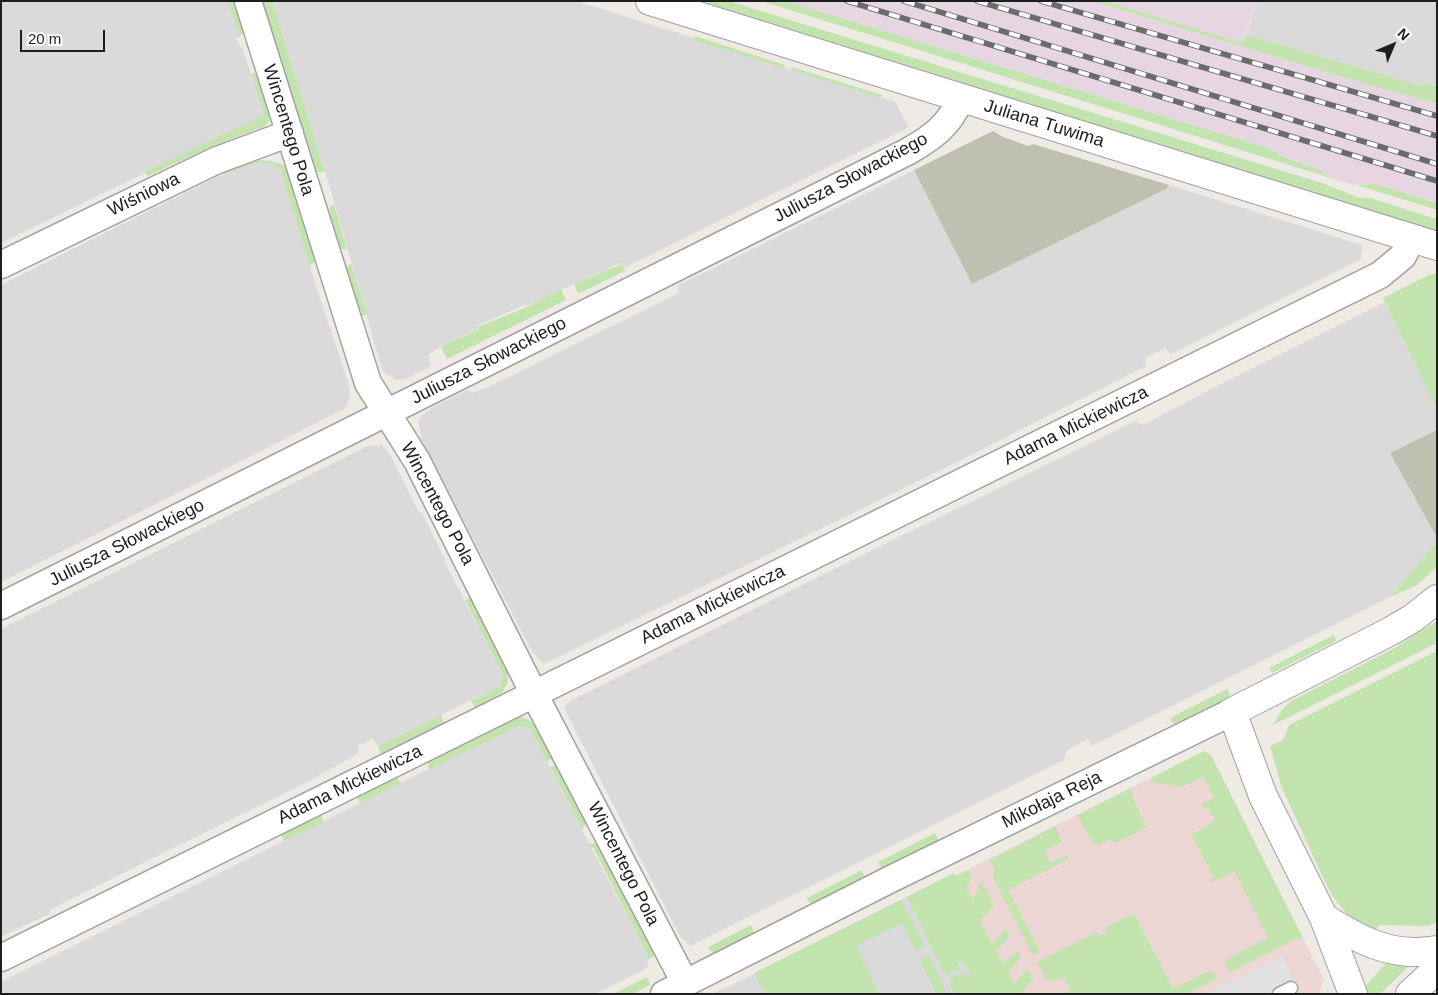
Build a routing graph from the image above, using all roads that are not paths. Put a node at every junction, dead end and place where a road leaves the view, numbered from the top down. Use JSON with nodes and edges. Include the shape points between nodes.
{"nodes":[{"id":1,"x":248,"y":1,"type":"edge"},
{"id":2,"x":650,"y":1,"type":"edge"},
{"id":3,"x":961,"y":98,"type":"junction"},
{"id":4,"x":290,"y":134,"type":"junction"},
{"id":5,"x":1412,"y":238,"type":"junction"},
{"id":6,"x":1437,"y":246,"type":"edge"},
{"id":7,"x":1,"y":265,"type":"edge"},
{"id":8,"x":386,"y":413,"type":"junction"},
{"id":9,"x":1437,"y":599,"type":"edge"},
{"id":10,"x":1,"y":606,"type":"edge"},
{"id":11,"x":534,"y":694,"type":"junction"},
{"id":12,"x":1232,"y":712,"type":"junction"},
{"id":13,"x":1324,"y":918,"type":"junction"},
{"id":14,"x":1437,"y":950,"type":"edge"},
{"id":15,"x":1,"y":958,"type":"edge"},
{"id":16,"x":1437,"y":969,"type":"edge"},
{"id":17,"x":674,"y":988,"type":"edge"},
{"id":18,"x":1353,"y":994,"type":"edge"},
{"id":19,"x":1410,"y":994,"type":"edge"}],
"edges":[{"from":1,"to":4,"type":"street","name":"Wincentego Pola"},
{"from":2,"to":3,"type":"street","name":"Juliana Tuwima"},
{"from":3,"to":5,"type":"street","name":"Juliana Tuwima"},
{"from":3,"to":8,"type":"street","name":"Juliusza Słowackiego","via":[[948,122],[907,152]]},
{"from":4,"to":7,"type":"street","name":"Wiśniowa","via":[[215,161]]},
{"from":4,"to":8,"type":"street","name":"Wincentego Pola","via":[[362,367]]},
{"from":5,"to":6,"type":"street","name":"Juliana Tuwima"},
{"from":5,"to":11,"type":"street","name":"Adama Mickiewicza","via":[[1403,256],[1380,275]]},
{"from":8,"to":10,"type":"street","name":"Juliusza Słowackiego"},
{"from":8,"to":11,"type":"street","name":"Wincentego Pola","via":[[417,461]]},
{"from":9,"to":12,"type":"street","name":"Mikołaja Reja","via":[[1391,631]]},
{"from":11,"to":15,"type":"street","name":"Adama Mickiewicza"},
{"from":11,"to":17,"type":"street","name":"Wincentego Pola"},
{"from":12,"to":13,"type":"street","via":[[1263,796]]},
{"from":12,"to":17,"type":"street","name":"Mikołaja Reja"},
{"from":13,"to":14,"type":"street","via":[[1362,940],[1386,949],[1404,952]]},
{"from":13,"to":18,"type":"street"},
{"from":16,"to":19,"type":"street"}]}
